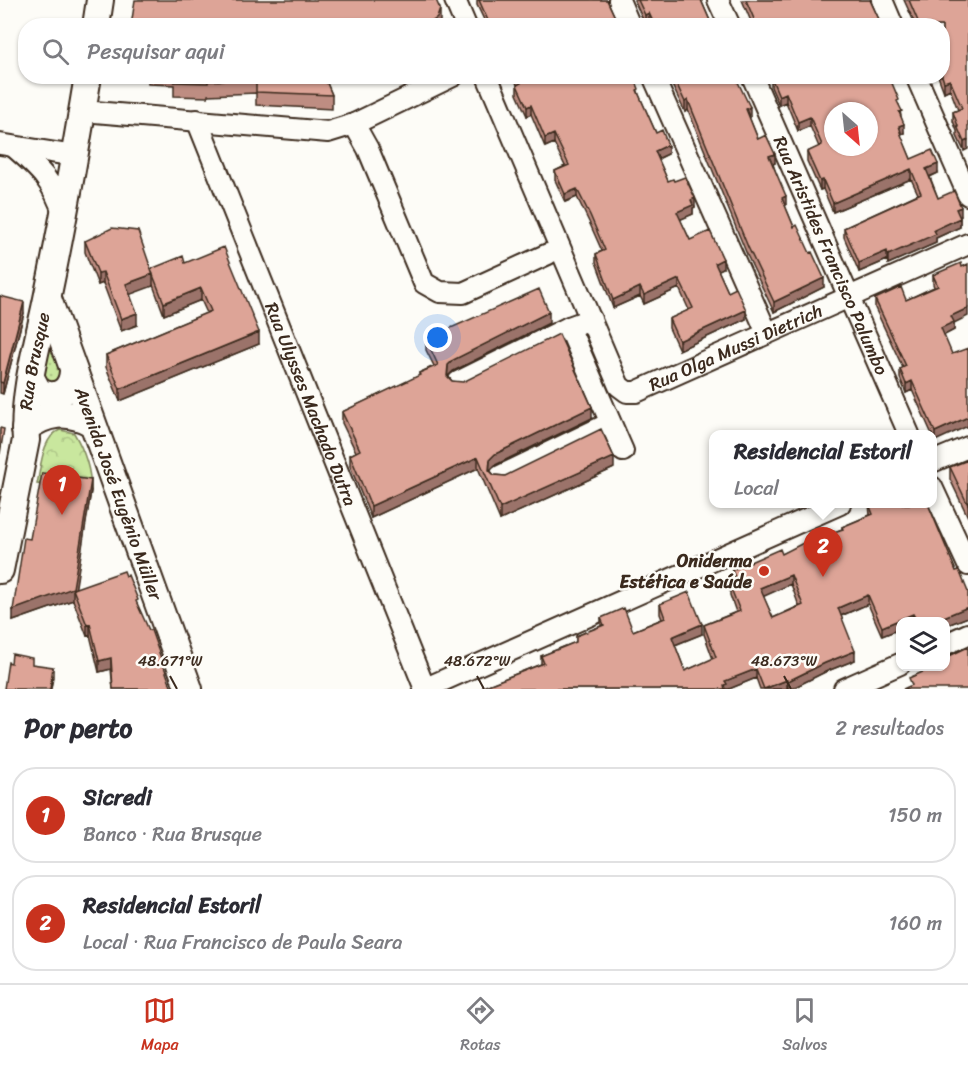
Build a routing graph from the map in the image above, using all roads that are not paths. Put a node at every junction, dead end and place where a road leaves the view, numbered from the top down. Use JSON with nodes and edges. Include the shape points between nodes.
{"nodes":[{"id":1,"x":100,"y":0,"type":"edge"},
{"id":2,"x":455,"y":0,"type":"edge"},
{"id":3,"x":619,"y":0,"type":"edge"},
{"id":4,"x":718,"y":0,"type":"edge"},
{"id":5,"x":882,"y":0,"type":"edge"},
{"id":6,"x":97,"y":18,"type":"edge"},
{"id":7,"x":463,"y":18,"type":"edge"},
{"id":8,"x":627,"y":18,"type":"edge"},
{"id":9,"x":726,"y":18,"type":"edge"},
{"id":10,"x":890,"y":18,"type":"edge"},
{"id":11,"x":87,"y":84,"type":"edge"},
{"id":12,"x":436,"y":84,"type":"edge"},
{"id":13,"x":490,"y":84,"type":"edge"},
{"id":14,"x":657,"y":84,"type":"edge"},
{"id":15,"x":756,"y":84,"type":"edge"},
{"id":16,"x":919,"y":84,"type":"edge"},
{"id":17,"x":82,"y":111,"type":"junction"},
{"id":18,"x":197,"y":120,"type":"junction"},
{"id":19,"x":354,"y":124,"type":"junction"},
{"id":20,"x":7,"y":146,"type":"edge"},
{"id":21,"x":75,"y":156,"type":"junction"},
{"id":22,"x":968,"y":195,"type":"edge"},
{"id":23,"x":64,"y":215,"type":"junction"},
{"id":24,"x":968,"y":244,"type":"edge"},
{"id":25,"x":548,"y":254,"type":"dead end"},
{"id":26,"x":850,"y":297,"type":"junction"},
{"id":27,"x":48,"y":298,"type":"junction"},
{"id":28,"x":591,"y":319,"type":"junction"},
{"id":29,"x":569,"y":327,"type":"junction"},
{"id":30,"x":767,"y":333,"type":"junction"},
{"id":31,"x":73,"y":371,"type":"junction"},
{"id":32,"x":31,"y":378,"type":"junction"},
{"id":33,"x":458,"y":382,"type":"edge"},
{"id":34,"x":92,"y":423,"type":"junction"},
{"id":35,"x":610,"y":423,"type":"junction"},
{"id":36,"x":25,"y":429,"type":"junction"},
{"id":37,"x":907,"y":430,"type":"edge"},
{"id":38,"x":968,"y":447,"type":"edge"},
{"id":39,"x":623,"y":451,"type":"dead end"},
{"id":40,"x":937,"y":460,"type":"edge"},
{"id":41,"x":500,"y":476,"type":"edge"},
{"id":42,"x":937,"y":496,"type":"edge"},
{"id":43,"x":831,"y":508,"type":"edge"},
{"id":44,"x":968,"y":565,"type":"edge"},
{"id":45,"x":0,"y":570,"type":"edge"},
{"id":46,"x":968,"y":634,"type":"edge"},
{"id":47,"x":950,"y":642,"type":"edge"},
{"id":48,"x":896,"y":666,"type":"edge"},
{"id":49,"x":189,"y":689,"type":"edge"},
{"id":50,"x":424,"y":689,"type":"edge"},
{"id":51,"x":844,"y":689,"type":"edge"}],
"edges":[{"from":1,"to":6,"type":"main road"},
{"from":2,"to":7,"type":"street"},
{"from":3,"to":8,"type":"street"},
{"from":4,"to":9,"type":"street"},
{"from":5,"to":10,"type":"street"},
{"from":11,"to":17,"type":"main road","name":"Rua Brusque"},
{"from":12,"to":19,"type":"street"},
{"from":13,"to":28,"type":"street"},
{"from":14,"to":30,"type":"street"},
{"from":15,"to":26,"type":"street","name":"Rua Aristides Francisco Palumbo"},
{"from":16,"to":22,"type":"street"},
{"from":17,"to":18,"type":"street"},
{"from":17,"to":21,"type":"main road","name":"Rua Brusque"},
{"from":18,"to":19,"type":"street","via":[[328,132]]},
{"from":18,"to":50,"type":"street","name":"Rua Ulysses Machado Dutra"},
{"from":19,"to":25,"type":"street","via":[[424,282],[440,292],[463,293]]},
{"from":20,"to":21,"type":"street"},
{"from":20,"to":23,"type":"street","via":[[52,184]]},
{"from":21,"to":23,"type":"main road","name":"Rua Brusque"},
{"from":23,"to":27,"type":"main road","name":"Rua Brusque"},
{"from":24,"to":26,"type":"street","name":"Rua Olga Mussi Dietrich"},
{"from":26,"to":30,"type":"street","name":"Rua Olga Mussi Dietrich"},
{"from":26,"to":37,"type":"street","name":"Rua Aristides Francisco Palumbo"},
{"from":27,"to":31,"type":"main road","name":"Avenida José Eugênio Müller"},
{"from":27,"to":32,"type":"main road","name":"Rua Brusque"},
{"from":28,"to":29,"type":"street"},
{"from":28,"to":30,"type":"street","name":"Rua Olga Mussi Dietrich","via":[[619,386],[627,392],[636,392]]},
{"from":29,"to":33,"type":"street"},
{"from":29,"to":35,"type":"street"},
{"from":31,"to":32,"type":"main road","via":[[70,386],[51,396],[38,391]]},
{"from":31,"to":34,"type":"main road","name":"Avenida José Eugênio Müller"},
{"from":32,"to":36,"type":"main road","name":"Rua Brusque"},
{"from":34,"to":36,"type":"main road","via":[[73,415],[52,415]]},
{"from":34,"to":49,"type":"main road","name":"Avenida José Eugênio Müller"},
{"from":35,"to":39,"type":"street"},
{"from":35,"to":41,"type":"street"},
{"from":36,"to":45,"type":"main road","name":"Rua Brusque"},
{"from":38,"to":40,"type":"street"},
{"from":42,"to":44,"type":"street"},
{"from":43,"to":50,"type":"street"},
{"from":46,"to":47,"type":"street"},
{"from":48,"to":51,"type":"street"}]}
